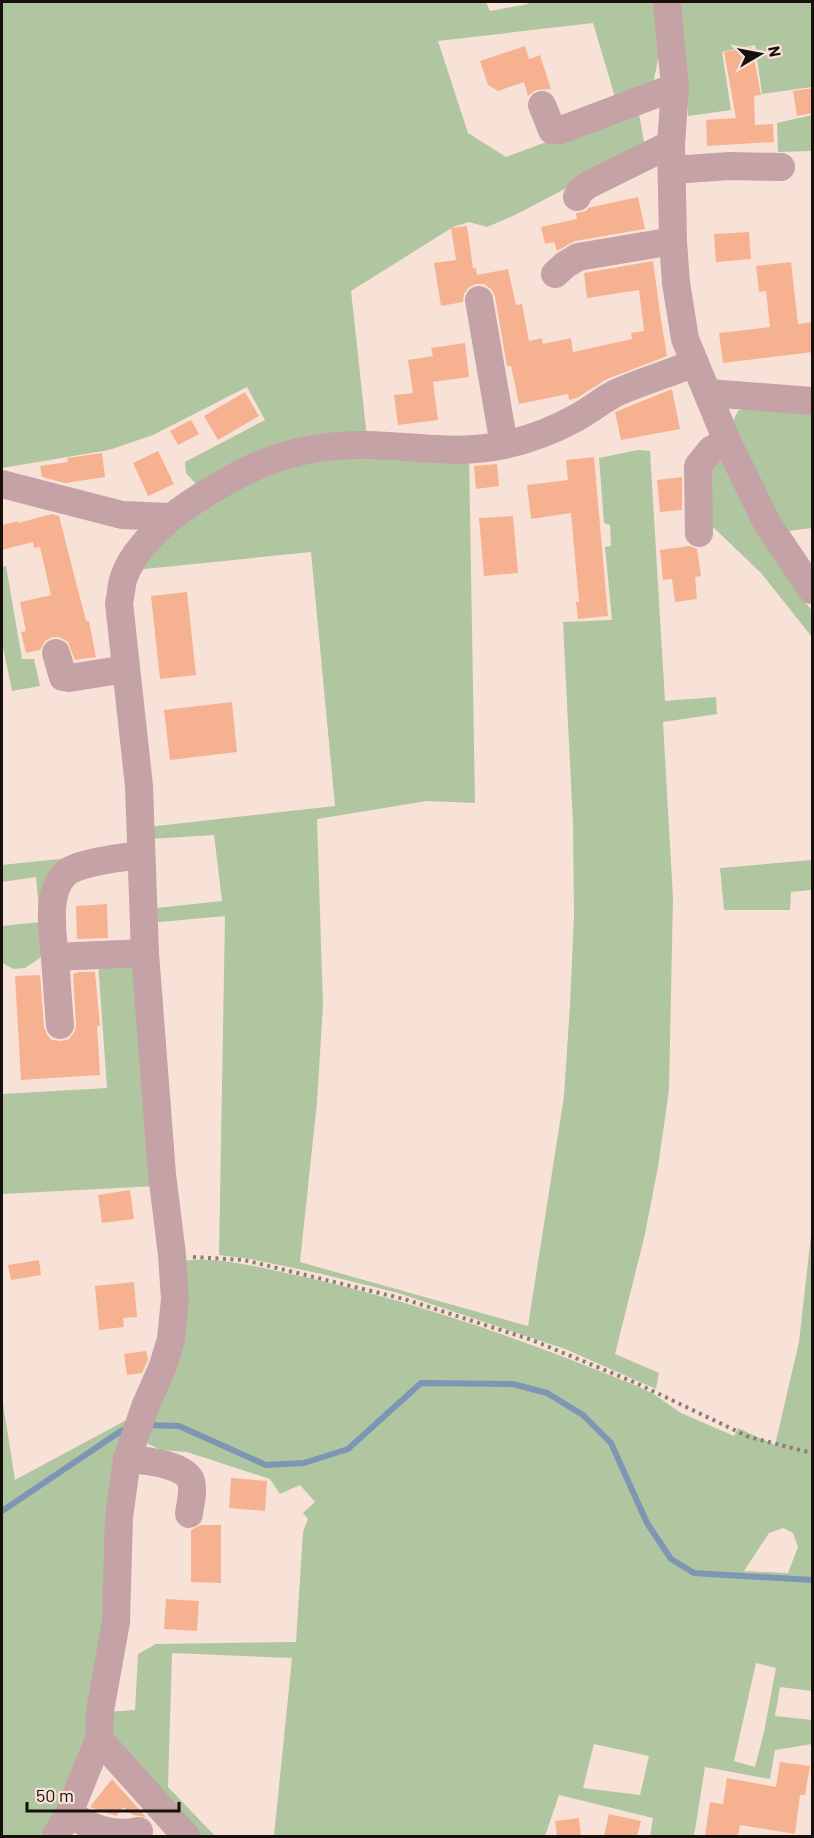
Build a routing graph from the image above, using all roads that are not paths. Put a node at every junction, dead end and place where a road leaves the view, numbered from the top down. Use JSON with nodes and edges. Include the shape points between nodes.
{"nodes":[{"id":1,"x":667,"y":2,"type":"edge"},
{"id":2,"x":675,"y":87,"type":"junction"},
{"id":3,"x":542,"y":105,"type":"dead end"},
{"id":4,"x":672,"y":157,"type":"junction"},
{"id":5,"x":781,"y":167,"type":"dead end"},
{"id":6,"x":576,"y":197,"type":"dead end"},
{"id":7,"x":672,"y":241,"type":"junction"},
{"id":8,"x":555,"y":274,"type":"dead end"},
{"id":9,"x":479,"y":300,"type":"dead end"},
{"id":10,"x":695,"y":363,"type":"junction"},
{"id":11,"x":708,"y":393,"type":"junction"},
{"id":12,"x":813,"y":401,"type":"edge"},
{"id":13,"x":727,"y":441,"type":"junction"},
{"id":14,"x":504,"y":445,"type":"junction"},
{"id":15,"x":2,"y":484,"type":"edge"},
{"id":16,"x":170,"y":517,"type":"junction"},
{"id":17,"x":699,"y":533,"type":"dead end"},
{"id":18,"x":813,"y":590,"type":"edge"},
{"id":19,"x":57,"y":653,"type":"dead end"},
{"id":20,"x":126,"y":669,"type":"junction"},
{"id":21,"x":141,"y":855,"type":"junction"},
{"id":22,"x":145,"y":953,"type":"junction"},
{"id":23,"x":55,"y":957,"type":"junction"},
{"id":24,"x":60,"y":1024,"type":"dead end"},
{"id":25,"x":134,"y":1436,"type":"junction"},
{"id":26,"x":189,"y":1514,"type":"dead end"},
{"id":27,"x":99,"y":1739,"type":"junction"},
{"id":28,"x":63,"y":1825,"type":"edge"},
{"id":29,"x":139,"y":1832,"type":"dead end"},
{"id":30,"x":186,"y":1836,"type":"edge"}],
"edges":[{"from":1,"to":2,"type":"street"},
{"from":2,"to":3,"type":"street","via":[[561,130],[552,130]]},
{"from":2,"to":4,"type":"street"},
{"from":4,"to":5,"type":"street","via":[[730,166]]},
{"from":4,"to":6,"type":"street","via":[[588,185]]},
{"from":4,"to":7,"type":"street"},
{"from":7,"to":8,"type":"street","via":[[578,257]]},
{"from":7,"to":10,"type":"street","via":[[685,339]]},
{"from":9,"to":14,"type":"street"},
{"from":10,"to":11,"type":"street"},
{"from":10,"to":14,"type":"street","via":[[613,395],[576,419]]},
{"from":11,"to":12,"type":"street"},
{"from":11,"to":13,"type":"street"},
{"from":13,"to":17,"type":"street","via":[[711,450],[698,466]]},
{"from":13,"to":18,"type":"street","via":[[767,523]]},
{"from":14,"to":16,"type":"street","via":[[471,450],[366,445],[290,453],[245,471]]},
{"from":15,"to":16,"type":"street","via":[[122,515]]},
{"from":16,"to":20,"type":"street","via":[[132,561],[123,579],[119,603]]},
{"from":19,"to":20,"type":"street","via":[[63,677]]},
{"from":20,"to":21,"type":"street","via":[[139,786]]},
{"from":21,"to":22,"type":"street"},
{"from":21,"to":23,"type":"street","via":[[68,872],[52,902]]},
{"from":22,"to":23,"type":"street"},
{"from":22,"to":25,"type":"street","via":[[175,1299],[164,1366]]},
{"from":23,"to":24,"type":"street"},
{"from":25,"to":26,"type":"street","via":[[145,1460],[185,1473],[191,1481]]},
{"from":25,"to":27,"type":"street","via":[[119,1516],[117,1622],[100,1711]]},
{"from":27,"to":28,"type":"street"},
{"from":27,"to":30,"type":"street"},
{"from":28,"to":29,"type":"street","via":[[86,1825],[124,1834]]}]}
